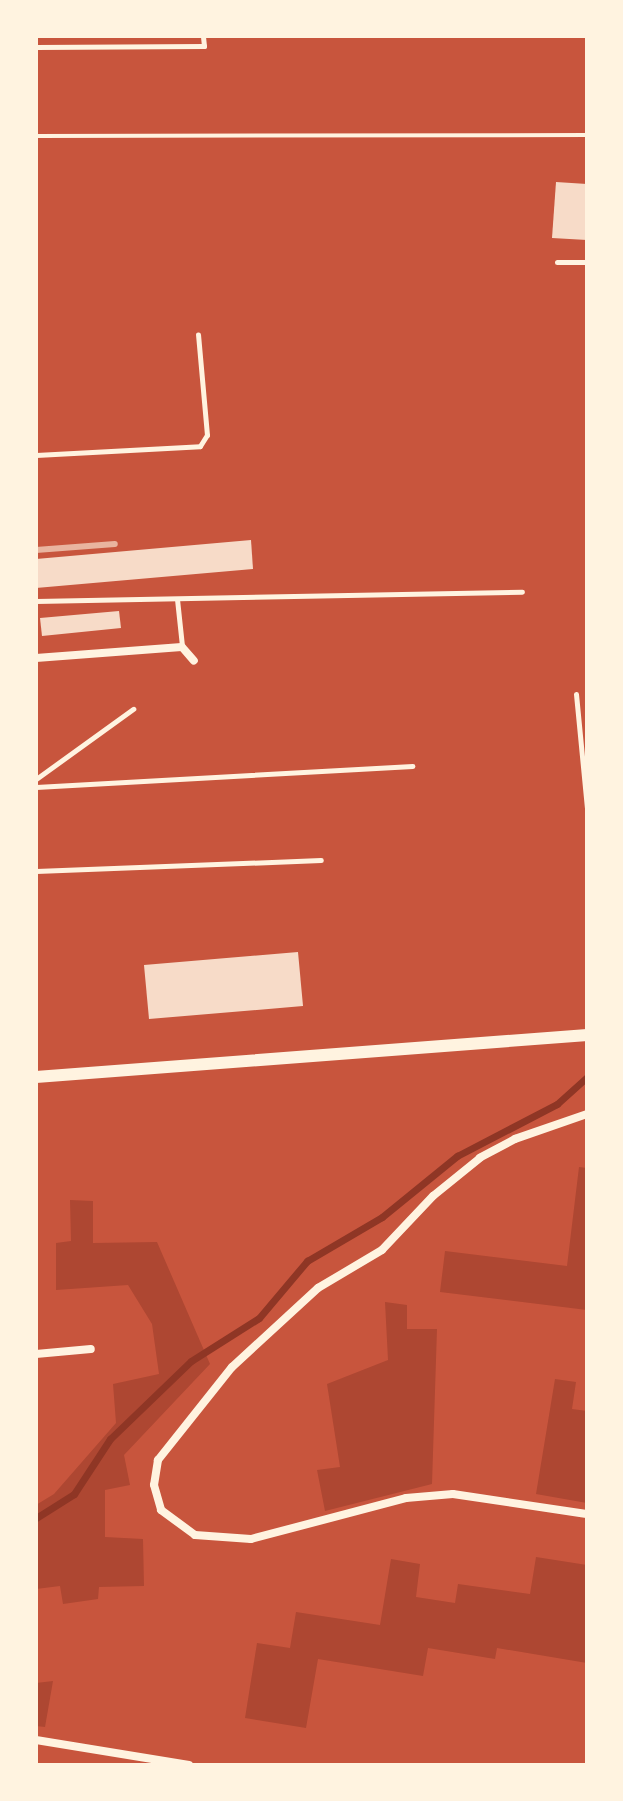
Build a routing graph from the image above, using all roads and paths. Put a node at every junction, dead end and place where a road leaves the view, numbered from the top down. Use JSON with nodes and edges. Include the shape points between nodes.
{"nodes":[{"id":1,"x":203,"y":36,"type":"edge"},
{"id":2,"x":36,"y":47,"type":"edge"},
{"id":3,"x":587,"y":135,"type":"edge"},
{"id":4,"x":36,"y":136,"type":"edge"},
{"id":5,"x":557,"y":262,"type":"dead end"},
{"id":6,"x":587,"y":262,"type":"edge"},
{"id":7,"x":198,"y":334,"type":"dead end"},
{"id":8,"x":36,"y":455,"type":"edge"},
{"id":9,"x":522,"y":592,"type":"dead end"},
{"id":10,"x":177,"y":599,"type":"junction"},
{"id":11,"x":36,"y":601,"type":"edge"},
{"id":12,"x":182,"y":647,"type":"junction"},
{"id":13,"x":36,"y":658,"type":"edge"},
{"id":14,"x":194,"y":661,"type":"dead end"},
{"id":15,"x":576,"y":694,"type":"dead end"},
{"id":16,"x":133,"y":709,"type":"dead end"},
{"id":17,"x":412,"y":766,"type":"dead end"},
{"id":18,"x":36,"y":779,"type":"edge"},
{"id":19,"x":36,"y":787,"type":"edge"},
{"id":20,"x":587,"y":809,"type":"edge"},
{"id":21,"x":321,"y":860,"type":"dead end"},
{"id":22,"x":36,"y":871,"type":"edge"},
{"id":23,"x":587,"y":1035,"type":"edge"},
{"id":24,"x":36,"y":1077,"type":"edge"},
{"id":25,"x":587,"y":1114,"type":"edge"},
{"id":26,"x":91,"y":1349,"type":"dead end"},
{"id":27,"x":36,"y":1354,"type":"edge"},
{"id":28,"x":587,"y":1514,"type":"edge"},
{"id":29,"x":36,"y":1740,"type":"edge"},
{"id":30,"x":189,"y":1765,"type":"edge"}],
"edges":[{"from":1,"to":2,"type":"lane","via":[[204,46]]},
{"from":3,"to":4,"type":"path"},
{"from":5,"to":6,"type":"lane"},
{"from":7,"to":8,"type":"lane","via":[[207,435],[200,446]]},
{"from":9,"to":10,"type":"lane"},
{"from":10,"to":11,"type":"lane"},
{"from":10,"to":12,"type":"lane"},
{"from":12,"to":13,"type":"street"},
{"from":12,"to":14,"type":"street"},
{"from":15,"to":20,"type":"lane"},
{"from":16,"to":18,"type":"lane"},
{"from":17,"to":19,"type":"lane"},
{"from":21,"to":22,"type":"lane"},
{"from":23,"to":24,"type":"street"},
{"from":25,"to":28,"type":"street","via":[[515,1139],[480,1158],[433,1196],[382,1250],[318,1288],[232,1367],[158,1460],[154,1485],[161,1510],[195,1535],[237,1538],[342,1518],[406,1498],[453,1494]]},
{"from":26,"to":27,"type":"street"},
{"from":29,"to":30,"type":"street"}]}
